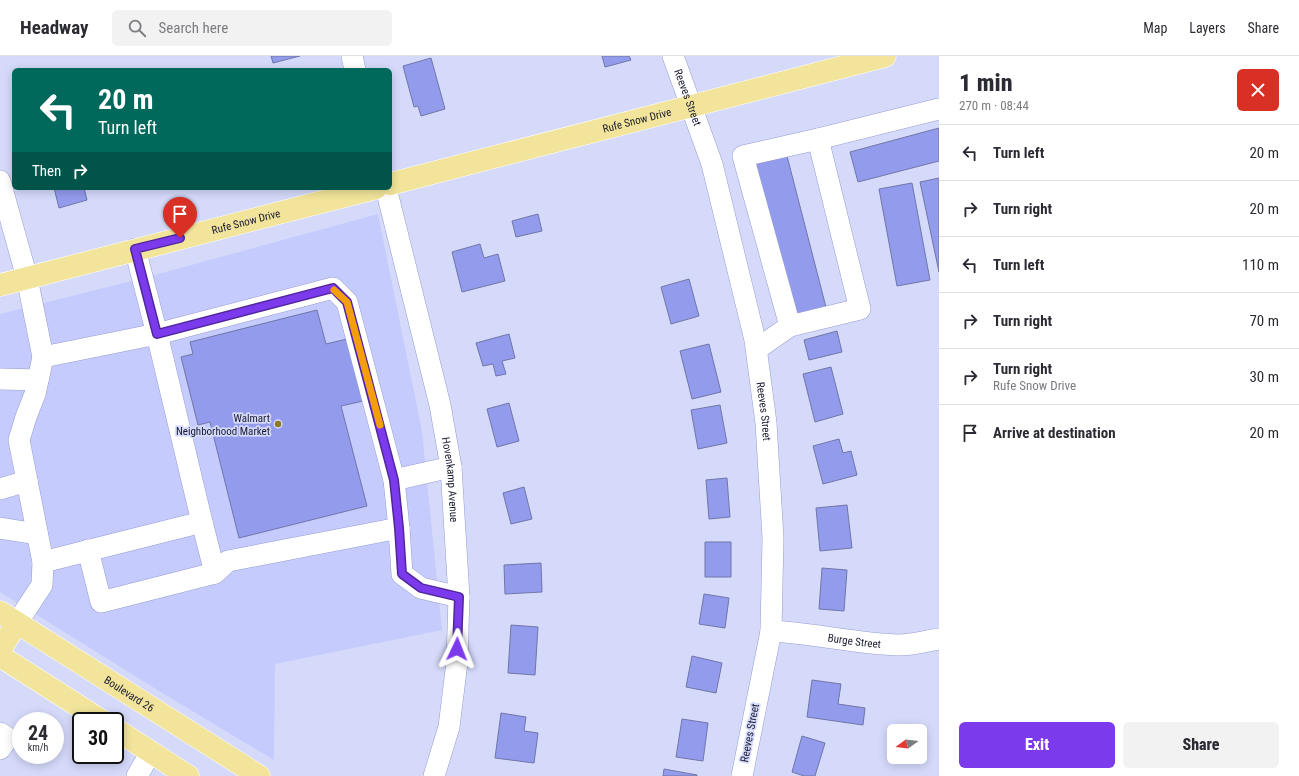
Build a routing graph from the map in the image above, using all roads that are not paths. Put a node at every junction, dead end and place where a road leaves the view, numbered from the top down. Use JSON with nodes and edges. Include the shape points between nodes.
{"nodes":[{"id":1,"x":352,"y":56,"type":"edge"},
{"id":2,"x":673,"y":56,"type":"edge"},
{"id":3,"x":885,"y":56,"type":"edge"},
{"id":4,"x":355,"y":68,"type":"edge"},
{"id":5,"x":692,"y":107,"type":"junction"},
{"id":6,"x":939,"y":109,"type":"edge"},
{"id":7,"x":818,"y":139,"type":"junction"},
{"id":8,"x":743,"y":156,"type":"junction"},
{"id":9,"x":712,"y":164,"type":"junction"},
{"id":10,"x":0,"y":181,"type":"edge"},
{"id":11,"x":392,"y":183,"type":"edge"},
{"id":12,"x":368,"y":190,"type":"edge"},
{"id":13,"x":386,"y":190,"type":"edge"},
{"id":14,"x":135,"y":249,"type":"junction"},
{"id":15,"x":27,"y":278,"type":"junction"},
{"id":16,"x":0,"y":285,"type":"edge"},
{"id":17,"x":790,"y":326,"type":"junction"},
{"id":18,"x":157,"y":334,"type":"junction"},
{"id":19,"x":757,"y":349,"type":"junction"},
{"id":20,"x":43,"y":357,"type":"junction"},
{"id":21,"x":0,"y":379,"type":"edge"},
{"id":22,"x":38,"y":380,"type":"junction"},
{"id":23,"x":451,"y":467,"type":"junction"},
{"id":24,"x":394,"y":480,"type":"junction"},
{"id":25,"x":27,"y":481,"type":"junction"},
{"id":26,"x":0,"y":489,"type":"edge"},
{"id":27,"x":202,"y":522,"type":"junction"},
{"id":28,"x":0,"y":528,"type":"edge"},
{"id":29,"x":399,"y":528,"type":"junction"},
{"id":30,"x":37,"y":534,"type":"junction"},
{"id":31,"x":88,"y":550,"type":"junction"},
{"id":32,"x":43,"y":562,"type":"junction"},
{"id":33,"x":215,"y":573,"type":"junction"},
{"id":34,"x":459,"y":597,"type":"junction"},
{"id":35,"x":9,"y":618,"type":"edge"},
{"id":36,"x":771,"y":631,"type":"junction"},
{"id":37,"x":939,"y":639,"type":"edge"},
{"id":38,"x":0,"y":650,"type":"edge"},
{"id":39,"x":0,"y":656,"type":"edge"},
{"id":40,"x":88,"y":712,"type":"edge"},
{"id":41,"x":0,"y":733,"type":"edge"},
{"id":42,"x":124,"y":735,"type":"edge"},
{"id":43,"x":0,"y":749,"type":"edge"},
{"id":44,"x":151,"y":752,"type":"junction"},
{"id":45,"x":186,"y":775,"type":"edge"},
{"id":46,"x":138,"y":776,"type":"edge"},
{"id":47,"x":259,"y":776,"type":"edge"},
{"id":48,"x":434,"y":776,"type":"edge"},
{"id":49,"x":742,"y":776,"type":"edge"}],
"edges":[{"from":1,"to":4,"type":"street"},
{"from":2,"to":5,"type":"street","name":"Reeves Street"},
{"from":3,"to":5,"type":"main road","name":"Rufe Snow Drive"},
{"from":5,"to":9,"type":"street","name":"Reeves Street"},
{"from":5,"to":11,"type":"main road","name":"Rufe Snow Drive"},
{"from":6,"to":7,"type":"street"},
{"from":7,"to":8,"type":"street"},
{"from":7,"to":17,"type":"street","via":[[860,309]]},
{"from":8,"to":9,"type":"street"},
{"from":8,"to":17,"type":"street"},
{"from":9,"to":19,"type":"street","name":"Reeves Street"},
{"from":10,"to":15,"type":"street"},
{"from":12,"to":14,"type":"main road","name":"Rufe Snow Drive"},
{"from":13,"to":23,"type":"street","name":"Hovenkamp Avenue","via":[[440,406]]},
{"from":14,"to":15,"type":"main road","name":"Rufe Snow Drive"},
{"from":14,"to":18,"type":"street"},
{"from":15,"to":16,"type":"main road","name":"Rufe Snow Drive"},
{"from":15,"to":20,"type":"street"},
{"from":17,"to":19,"type":"street"},
{"from":18,"to":20,"type":"street"},
{"from":18,"to":24,"type":"street","via":[[333,288],[347,302]]},
{"from":18,"to":27,"type":"street"},
{"from":19,"to":36,"type":"street","name":"Reeves Street","via":[[766,423],[773,538]]},
{"from":20,"to":22,"type":"street"},
{"from":21,"to":22,"type":"street"},
{"from":22,"to":25,"type":"street","via":[[20,440]]},
{"from":23,"to":24,"type":"street"},
{"from":23,"to":34,"type":"street","name":"Hovenkamp Avenue"},
{"from":24,"to":29,"type":"street"},
{"from":25,"to":26,"type":"street"},
{"from":25,"to":30,"type":"street"},
{"from":27,"to":31,"type":"street"},
{"from":27,"to":33,"type":"street"},
{"from":28,"to":30,"type":"street"},
{"from":29,"to":33,"type":"street","via":[[228,561]]},
{"from":29,"to":34,"type":"street","via":[[402,574],[421,588]]},
{"from":30,"to":32,"type":"street"},
{"from":31,"to":32,"type":"street"},
{"from":31,"to":33,"type":"street","via":[[101,602]]},
{"from":32,"to":35,"type":"street","via":[[42,585]]},
{"from":34,"to":48,"type":"street","name":"Hovenkamp Avenue","via":[[456,662],[448,727]]},
{"from":35,"to":38,"type":"main road"},
{"from":35,"to":47,"type":"main road","name":"Boulevard 26"},
{"from":36,"to":37,"type":"street","name":"Burge Street","via":[[796,632],[854,642],[901,645]]},
{"from":36,"to":49,"type":"street","name":"Reeves Street"},
{"from":39,"to":40,"type":"main road"},
{"from":41,"to":43,"type":"street","via":[[8,738]]},
{"from":42,"to":44,"type":"main road"},
{"from":44,"to":45,"type":"main road"},
{"from":44,"to":46,"type":"street"}]}
